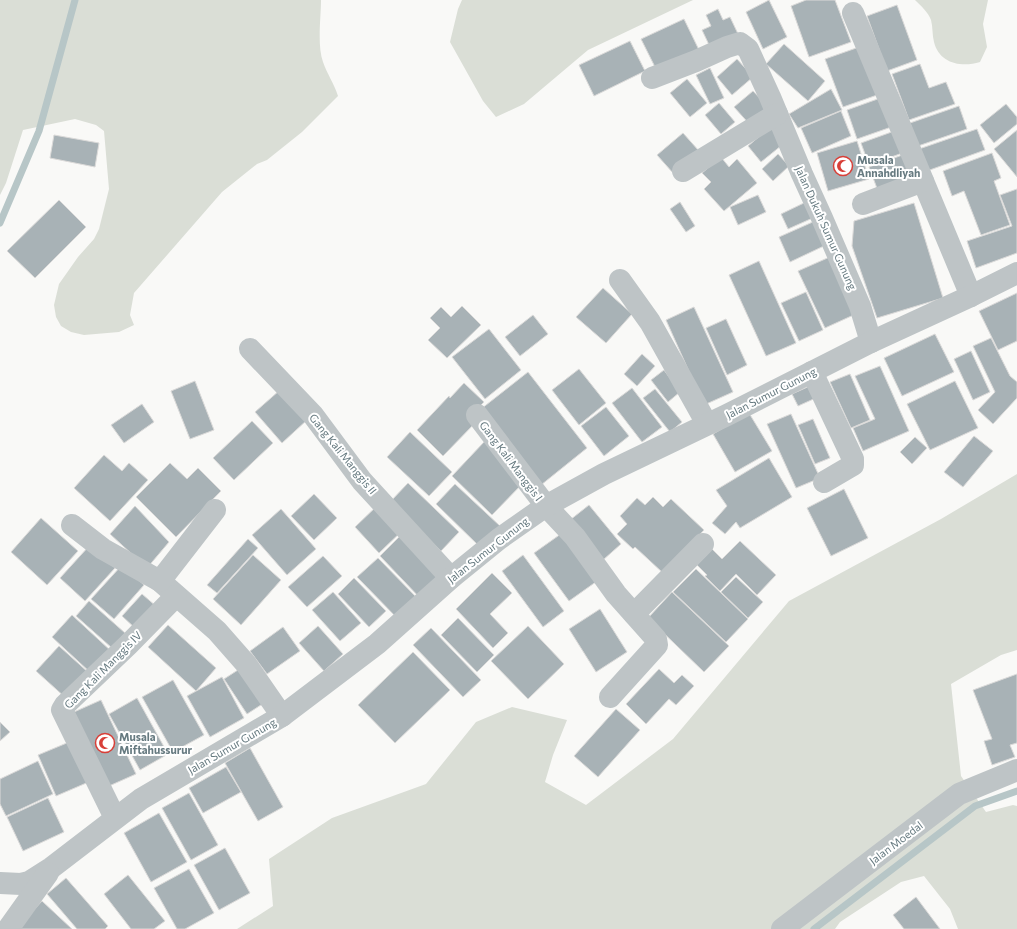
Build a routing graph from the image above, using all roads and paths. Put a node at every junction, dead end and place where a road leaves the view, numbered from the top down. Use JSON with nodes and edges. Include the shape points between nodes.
{"nodes":[{"id":1,"x":853,"y":13,"type":"dead end"},
{"id":2,"x":652,"y":78,"type":"dead end"},
{"id":3,"x":777,"y":114,"type":"junction"},
{"id":4,"x":684,"y":171,"type":"dead end"},
{"id":5,"x":923,"y":181,"type":"junction"},
{"id":6,"x":863,"y":204,"type":"dead end"},
{"id":7,"x":1017,"y":273,"type":"edge"},
{"id":8,"x":620,"y":280,"type":"dead end"},
{"id":9,"x":971,"y":296,"type":"junction"},
{"id":10,"x":871,"y":342,"type":"junction"},
{"id":11,"x":250,"y":349,"type":"dead end"},
{"id":12,"x":812,"y":372,"type":"junction"},
{"id":13,"x":477,"y":415,"type":"dead end"},
{"id":14,"x":707,"y":424,"type":"junction"},
{"id":15,"x":824,"y":482,"type":"dead end"},
{"id":16,"x":546,"y":506,"type":"junction"},
{"id":17,"x":215,"y":510,"type":"dead end"},
{"id":18,"x":72,"y":524,"type":"dead end"},
{"id":19,"x":703,"y":544,"type":"dead end"},
{"id":20,"x":451,"y":578,"type":"junction"},
{"id":21,"x":160,"y":581,"type":"junction"},
{"id":22,"x":176,"y":596,"type":"junction"},
{"id":23,"x":634,"y":614,"type":"junction"},
{"id":24,"x":610,"y":697,"type":"dead end"},
{"id":25,"x":282,"y":716,"type":"junction"},
{"id":26,"x":1017,"y":770,"type":"edge"},
{"id":27,"x":115,"y":818,"type":"junction"},
{"id":28,"x":51,"y":868,"type":"junction"},
{"id":29,"x":0,"y":883,"type":"edge"},
{"id":30,"x":8,"y":929,"type":"edge"},
{"id":31,"x":782,"y":929,"type":"edge"}],
"edges":[{"from":1,"to":5,"type":"street"},
{"from":2,"to":3,"type":"street","name":"Jalan Dukuh Sumur Gunung","via":[[740,43],[748,49]]},
{"from":3,"to":4,"type":"street"},
{"from":3,"to":10,"type":"street","name":"Jalan Dukuh Sumur Gunung","via":[[860,306]]},
{"from":5,"to":6,"type":"street"},
{"from":5,"to":9,"type":"street"},
{"from":7,"to":9,"type":"street","name":"Jalan Sumur Gunung"},
{"from":8,"to":14,"type":"street","via":[[650,322]]},
{"from":9,"to":10,"type":"street","name":"Jalan Sumur Gunung"},
{"from":10,"to":12,"type":"street","name":"Jalan Sumur Gunung"},
{"from":11,"to":20,"type":"street","name":"Gang Kali Manggis II","via":[[313,415],[362,481]]},
{"from":12,"to":14,"type":"street","name":"Jalan Sumur Gunung"},
{"from":12,"to":15,"type":"street","via":[[853,459],[848,469]]},
{"from":13,"to":16,"type":"street","name":"Gang Kali Manggis I"},
{"from":14,"to":16,"type":"street","name":"Jalan Sumur Gunung","via":[[604,474]]},
{"from":16,"to":20,"type":"street","name":"Jalan Sumur Gunung","via":[[499,539]]},
{"from":16,"to":23,"type":"street","name":"Gang Kali Manggis I","via":[[575,537],[616,594]]},
{"from":17,"to":21,"type":"street"},
{"from":18,"to":21,"type":"street","via":[[107,552]]},
{"from":19,"to":23,"type":"street"},
{"from":20,"to":25,"type":"street","name":"Jalan Sumur Gunung","via":[[377,644]]},
{"from":21,"to":22,"type":"street"},
{"from":22,"to":25,"type":"street","via":[[217,631],[246,664]]},
{"from":22,"to":27,"type":"street","name":"Gang Kali Manggis IV","via":[[62,710]]},
{"from":23,"to":24,"type":"street","name":"Gang Kali Manggis I","via":[[656,639],[657,645]]},
{"from":25,"to":27,"type":"street","name":"Jalan Sumur Gunung","via":[[141,799]]},
{"from":26,"to":31,"type":"street","name":"Jalan Moedal","via":[[959,794]]},
{"from":27,"to":28,"type":"street","name":"Jalan Sumur Gunung"},
{"from":28,"to":29,"type":"street","name":"Jalan Sumur Gunung","via":[[25,883]]},
{"from":28,"to":30,"type":"street"}]}
